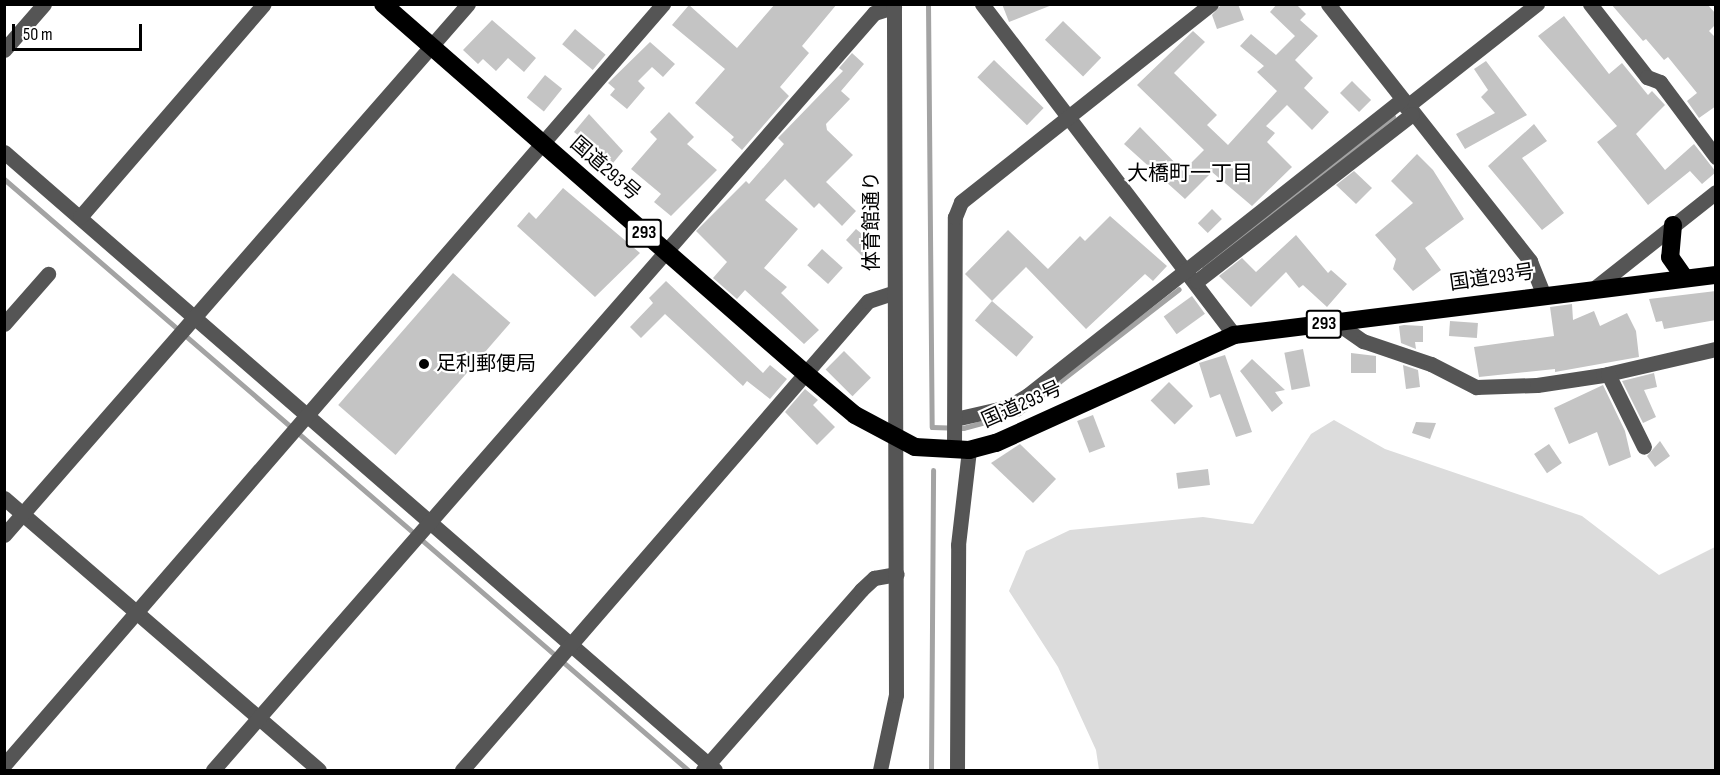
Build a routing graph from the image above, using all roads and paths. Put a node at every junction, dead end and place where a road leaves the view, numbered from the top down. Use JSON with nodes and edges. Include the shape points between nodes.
{"nodes":[{"id":1,"x":44,"y":4,"type":"edge"},
{"id":2,"x":264,"y":4,"type":"edge"},
{"id":3,"x":383,"y":4,"type":"edge"},
{"id":4,"x":468,"y":4,"type":"edge"},
{"id":5,"x":663,"y":4,"type":"edge"},
{"id":6,"x":982,"y":4,"type":"edge"},
{"id":7,"x":1211,"y":4,"type":"edge"},
{"id":8,"x":1328,"y":4,"type":"edge"},
{"id":9,"x":1537,"y":4,"type":"edge"},
{"id":10,"x":1590,"y":4,"type":"edge"},
{"id":11,"x":894,"y":6,"type":"edge"},
{"id":12,"x":432,"y":47,"type":"junction"},
{"id":13,"x":4,"y":50,"type":"edge"},
{"id":14,"x":1406,"y":107,"type":"junction"},
{"id":15,"x":1069,"y":114,"type":"junction"},
{"id":16,"x":542,"y":144,"type":"junction"},
{"id":17,"x":4,"y":152,"type":"edge"},
{"id":18,"x":1716,"y":157,"type":"edge"},
{"id":19,"x":1716,"y":192,"type":"edge"},
{"id":20,"x":80,"y":217,"type":"junction"},
{"id":21,"x":1673,"y":225,"type":"junction"},
{"id":22,"x":665,"y":251,"type":"junction"},
{"id":23,"x":1187,"y":268,"type":"junction"},
{"id":24,"x":48,"y":274,"type":"dead end"},
{"id":25,"x":1716,"y":275,"type":"edge"},
{"id":26,"x":1684,"y":277,"type":"junction"},
{"id":27,"x":1197,"y":281,"type":"junction"},
{"id":28,"x":1596,"y":286,"type":"junction"},
{"id":29,"x":893,"y":293,"type":"junction"},
{"id":30,"x":1543,"y":294,"type":"junction"},
{"id":31,"x":194,"y":316,"type":"junction"},
{"id":32,"x":1337,"y":323,"type":"junction"},
{"id":33,"x":4,"y":324,"type":"edge"},
{"id":34,"x":1234,"y":335,"type":"junction"},
{"id":35,"x":1716,"y":349,"type":"edge"},
{"id":36,"x":805,"y":373,"type":"junction"},
{"id":37,"x":1608,"y":374,"type":"junction"},
{"id":38,"x":306,"y":416,"type":"junction"},
{"id":39,"x":955,"y":419,"type":"junction"},
{"id":40,"x":897,"y":438,"type":"junction"},
{"id":41,"x":1644,"y":447,"type":"dead end"},
{"id":42,"x":962,"y":450,"type":"junction"},
{"id":43,"x":4,"y":498,"type":"edge"},
{"id":44,"x":23,"y":513,"type":"junction"},
{"id":45,"x":430,"y":522,"type":"junction"},
{"id":46,"x":4,"y":534,"type":"edge"},
{"id":47,"x":897,"y":574,"type":"junction"},
{"id":48,"x":137,"y":612,"type":"junction"},
{"id":49,"x":570,"y":645,"type":"junction"},
{"id":50,"x":259,"y":718,"type":"junction"},
{"id":51,"x":4,"y":765,"type":"edge"},
{"id":52,"x":708,"y":769,"type":"edge"},
{"id":53,"x":213,"y":771,"type":"edge"},
{"id":54,"x":319,"y":771,"type":"edge"},
{"id":55,"x":462,"y":771,"type":"edge"},
{"id":56,"x":880,"y":771,"type":"edge"},
{"id":57,"x":957,"y":771,"type":"edge"}],
"edges":[{"from":1,"to":13,"type":"street"},
{"from":2,"to":20,"type":"street"},
{"from":3,"to":12,"type":"highway","name":"国道293号","number":"293"},
{"from":4,"to":12,"type":"street"},
{"from":5,"to":16,"type":"street"},
{"from":6,"to":15,"type":"street"},
{"from":7,"to":15,"type":"street"},
{"from":8,"to":14,"type":"street"},
{"from":9,"to":14,"type":"street"},
{"from":10,"to":18,"type":"street","via":[[1647,77],[1660,82]]},
{"from":11,"to":22,"type":"street","via":[[874,13]]},
{"from":11,"to":29,"type":"street","name":"体育館通り"},
{"from":12,"to":16,"type":"highway","name":"国道293号","number":"293"},
{"from":12,"to":31,"type":"street"},
{"from":14,"to":23,"type":"street"},
{"from":14,"to":27,"type":"street"},
{"from":14,"to":30,"type":"street","via":[[1530,261]]},
{"from":15,"to":23,"type":"street"},
{"from":15,"to":39,"type":"street","via":[[967,196],[955,217]]},
{"from":16,"to":22,"type":"highway","name":"国道293号","number":"293"},
{"from":16,"to":38,"type":"street"},
{"from":17,"to":20,"type":"street"},
{"from":19,"to":21,"type":"street"},
{"from":20,"to":31,"type":"street"},
{"from":21,"to":26,"type":"highway","via":[[1670,257]]},
{"from":21,"to":28,"type":"street"},
{"from":22,"to":36,"type":"highway","name":"国道293号","number":"293"},
{"from":22,"to":45,"type":"street"},
{"from":23,"to":27,"type":"street"},
{"from":23,"to":39,"type":"street","via":[[1028,395],[1008,407]]},
{"from":24,"to":33,"type":"street"},
{"from":25,"to":26,"type":"highway","name":"国道293号","number":"293"},
{"from":26,"to":28,"type":"highway","name":"国道293号","number":"293"},
{"from":27,"to":34,"type":"street"},
{"from":28,"to":30,"type":"highway","name":"国道293号","number":"293"},
{"from":29,"to":36,"type":"street","via":[[868,302]]},
{"from":29,"to":40,"type":"street","name":"体育館通り"},
{"from":30,"to":32,"type":"highway","name":"国道293号","number":"293"},
{"from":31,"to":38,"type":"street"},
{"from":31,"to":44,"type":"street"},
{"from":32,"to":34,"type":"highway","name":"国道293号","number":"293"},
{"from":32,"to":37,"type":"street","via":[[1379,349],[1431,364],[1476,387],[1537,385]]},
{"from":34,"to":42,"type":"highway","name":"国道293号","number":"293","via":[[996,443]]},
{"from":35,"to":37,"type":"street"},
{"from":36,"to":40,"type":"highway","name":"国道293号","number":"293","via":[[855,415]]},
{"from":36,"to":49,"type":"street"},
{"from":37,"to":41,"type":"street"},
{"from":38,"to":45,"type":"street"},
{"from":38,"to":48,"type":"street"},
{"from":39,"to":42,"type":"street"},
{"from":40,"to":42,"type":"highway","name":"国道293号","number":"293","via":[[915,447]]},
{"from":40,"to":47,"type":"street","name":"体育館通り"},
{"from":42,"to":57,"type":"street"},
{"from":43,"to":44,"type":"street"},
{"from":44,"to":46,"type":"street"},
{"from":44,"to":48,"type":"street"},
{"from":45,"to":49,"type":"street"},
{"from":45,"to":50,"type":"street"},
{"from":47,"to":52,"type":"street","via":[[874,578],[861,590]]},
{"from":47,"to":56,"type":"street","name":"体育館通り","via":[[896,695]]},
{"from":48,"to":50,"type":"street"},
{"from":48,"to":51,"type":"street"},
{"from":49,"to":52,"type":"street"},
{"from":49,"to":55,"type":"street"},
{"from":50,"to":53,"type":"street"},
{"from":50,"to":54,"type":"street"}]}
